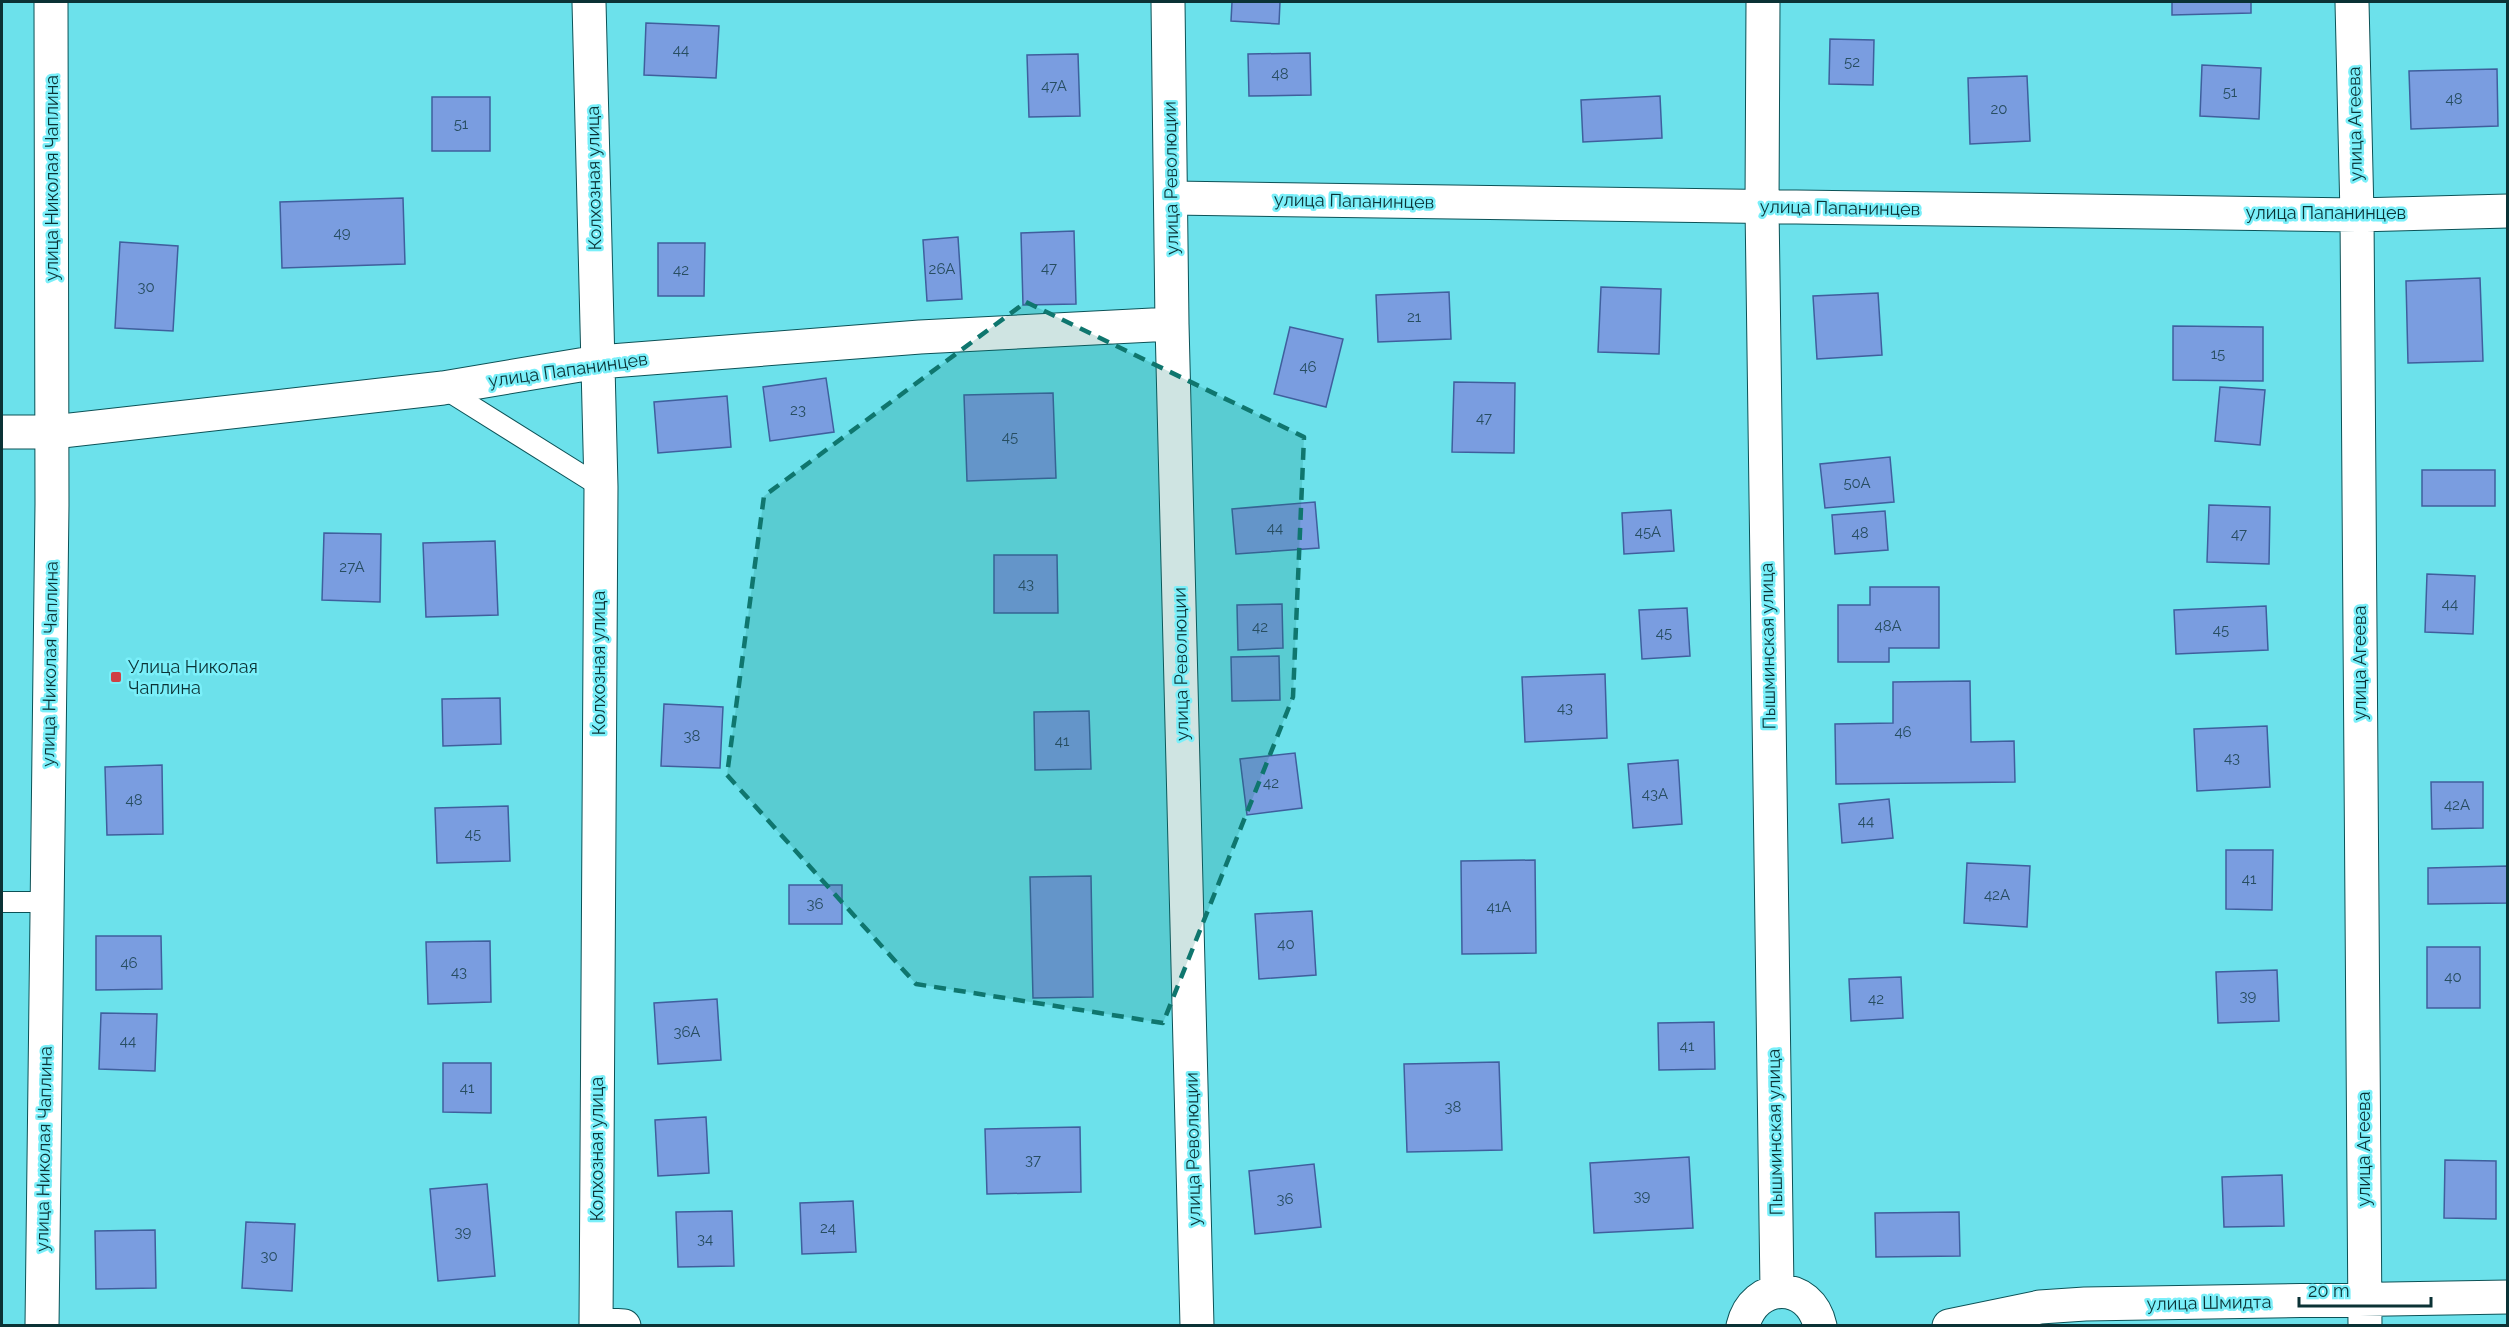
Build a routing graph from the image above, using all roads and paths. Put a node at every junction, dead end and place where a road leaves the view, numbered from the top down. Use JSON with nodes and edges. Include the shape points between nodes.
{"nodes":[{"id":1,"x":51,"y":2,"type":"edge"},
{"id":2,"x":590,"y":2,"type":"edge"},
{"id":3,"x":1168,"y":2,"type":"edge"},
{"id":4,"x":1763,"y":2,"type":"edge"},
{"id":5,"x":2352,"y":2,"type":"edge"},
{"id":6,"x":1172,"y":198,"type":"junction"},
{"id":7,"x":1762,"y":206,"type":"junction"},
{"id":8,"x":2508,"y":212,"type":"edge"},
{"id":9,"x":2357,"y":214,"type":"junction"},
{"id":10,"x":1172,"y":324,"type":"junction"},
{"id":11,"x":598,"y":362,"type":"junction"},
{"id":12,"x":443,"y":388,"type":"junction"},
{"id":13,"x":2,"y":432,"type":"edge"},
{"id":14,"x":52,"y":432,"type":"junction"},
{"id":15,"x":600,"y":487,"type":"junction"},
{"id":16,"x":2,"y":902,"type":"edge"},
{"id":17,"x":47,"y":902,"type":"junction"},
{"id":18,"x":1777,"y":1291,"type":"junction"},
{"id":19,"x":2508,"y":1297,"type":"edge"},
{"id":20,"x":2365,"y":1313,"type":"edge"},
{"id":21,"x":605,"y":1325,"type":"edge"},
{"id":22,"x":42,"y":1326,"type":"edge"},
{"id":23,"x":1197,"y":1326,"type":"edge"},
{"id":24,"x":1743,"y":1326,"type":"edge"},
{"id":25,"x":1820,"y":1326,"type":"edge"},
{"id":26,"x":1949,"y":1326,"type":"edge"}],
"edges":[{"from":1,"to":14,"type":"street","name":"улица Николая Чаплина"},
{"from":2,"to":11,"type":"street","name":"Колхозная улица"},
{"from":3,"to":6,"type":"street","name":"улица Революции"},
{"from":4,"to":7,"type":"street","name":"Пышминская улица"},
{"from":5,"to":9,"type":"street","name":"улица Агеева"},
{"from":6,"to":7,"type":"street","name":"улица Папанинцев"},
{"from":6,"to":10,"type":"street","name":"улица Революции"},
{"from":7,"to":9,"type":"street","name":"улица Папанинцев"},
{"from":7,"to":18,"type":"street","name":"Пышминская улица"},
{"from":8,"to":9,"type":"street","name":"улица Папанинцев"},
{"from":9,"to":20,"type":"street","name":"улица Агеева"},
{"from":10,"to":11,"type":"street","name":"улица Папанинцев","via":[[920,337]]},
{"from":10,"to":23,"type":"street","name":"улица Революции"},
{"from":11,"to":12,"type":"street","name":"улица Папанинцев"},
{"from":11,"to":15,"type":"street","name":"Колхозная улица"},
{"from":12,"to":14,"type":"street","name":"улица Папанинцев"},
{"from":12,"to":15,"type":"lane"},
{"from":13,"to":14,"type":"street","name":"улица Папанинцев"},
{"from":14,"to":17,"type":"street","name":"улица Николая Чаплина"},
{"from":15,"to":21,"type":"street","name":"Колхозная улица"},
{"from":16,"to":17,"type":"lane"},
{"from":17,"to":22,"type":"street","name":"улица Николая Чаплина"},
{"from":18,"to":24,"type":"street","via":[[1754,1303]]},
{"from":18,"to":25,"type":"street","via":[[1793,1293],[1808,1301]]},
{"from":19,"to":20,"type":"street","name":"улица Шмидта"},
{"from":20,"to":26,"type":"street","name":"улица Шмидта","via":[[2085,1304],[2040,1307]]}]}
